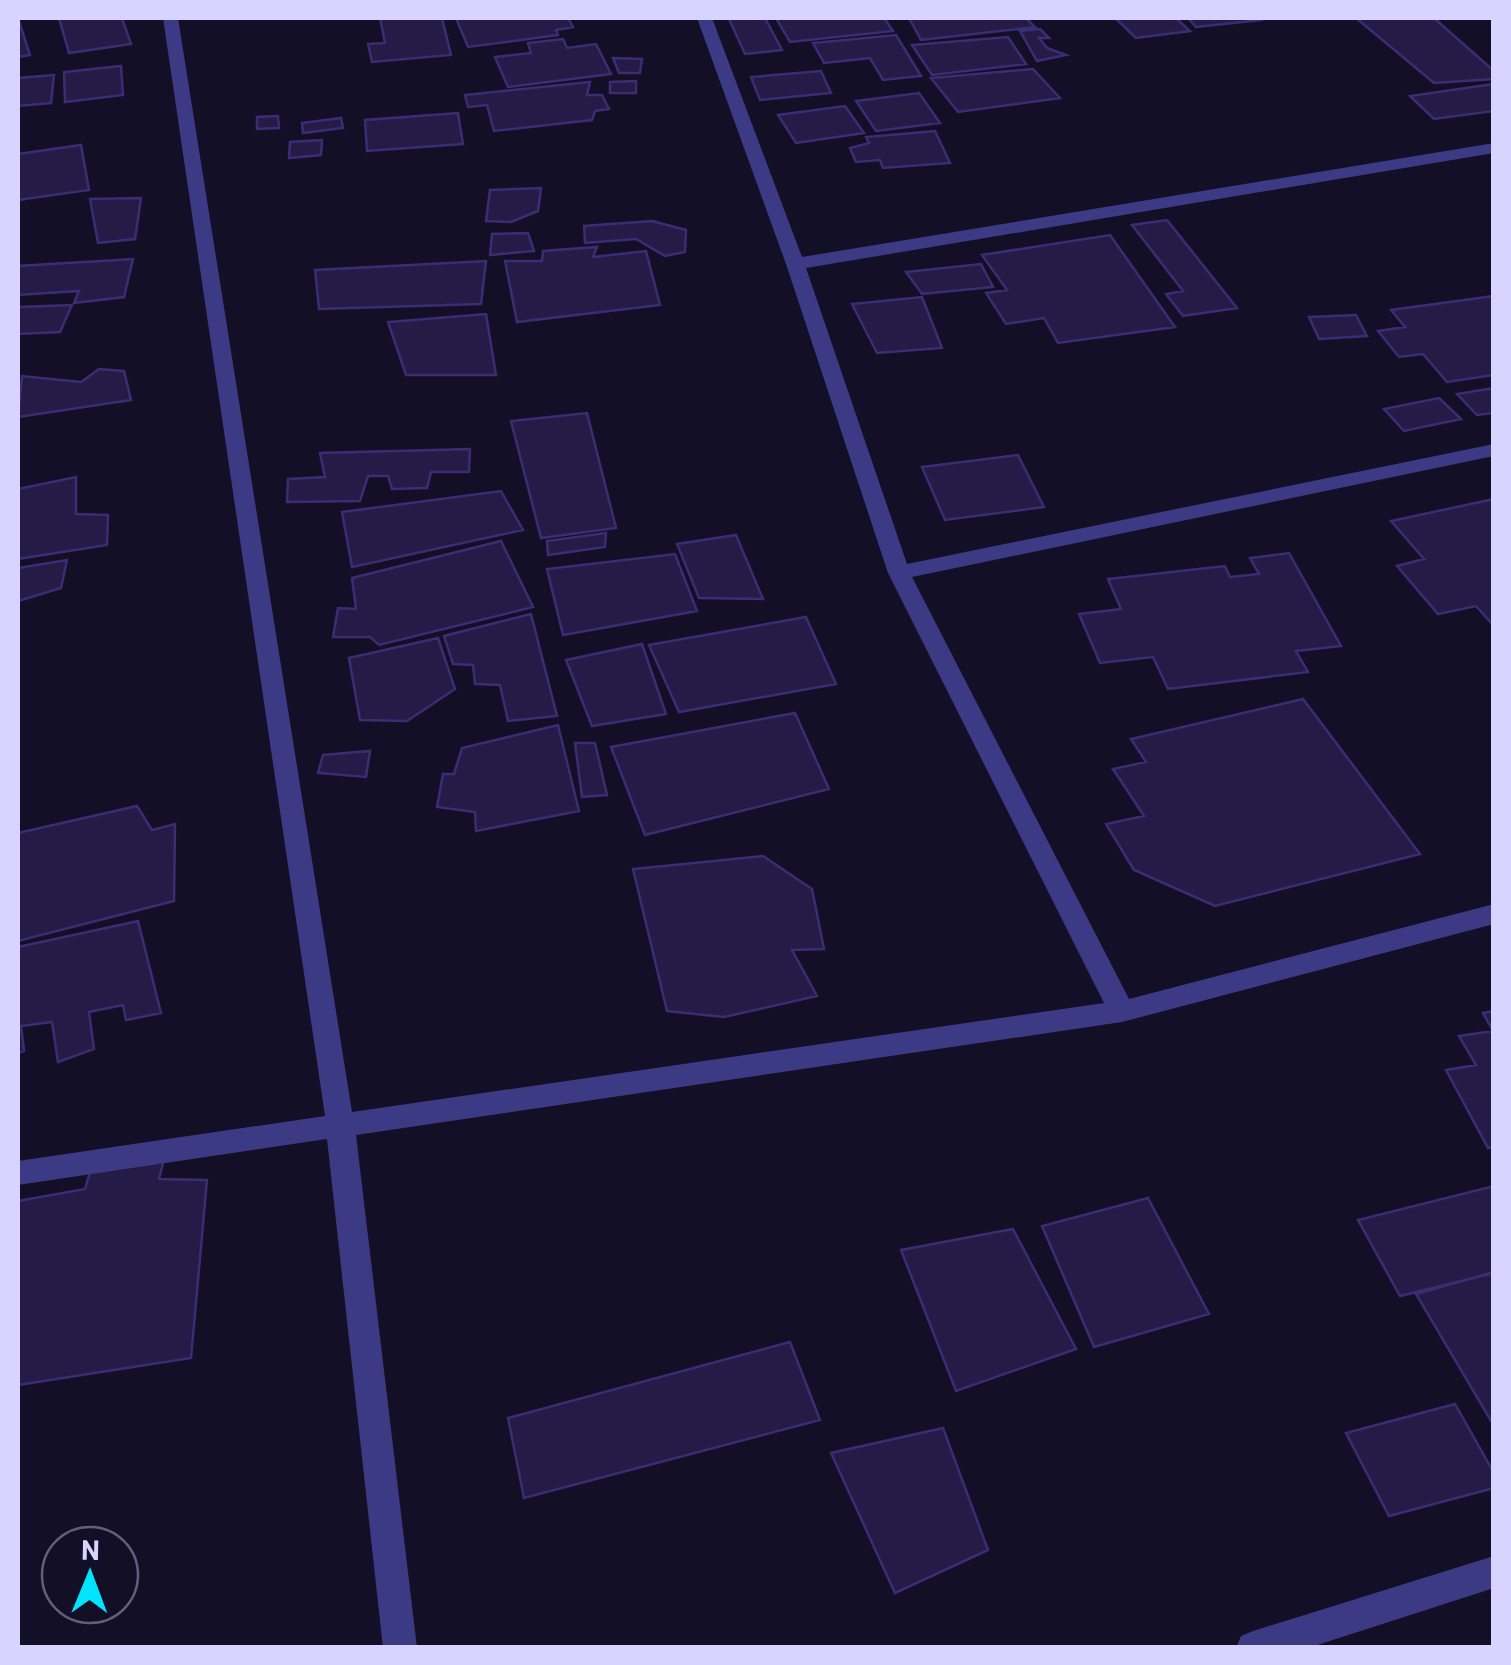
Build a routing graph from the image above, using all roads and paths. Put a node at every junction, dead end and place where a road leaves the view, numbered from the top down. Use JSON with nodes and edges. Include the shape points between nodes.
{"nodes":[{"id":1,"x":170,"y":18,"type":"edge"},
{"id":2,"x":704,"y":18,"type":"edge"},
{"id":3,"x":1494,"y":148,"type":"edge"},
{"id":4,"x":795,"y":264,"type":"junction"},
{"id":5,"x":1494,"y":450,"type":"edge"},
{"id":6,"x":899,"y":573,"type":"junction"},
{"id":7,"x":1494,"y":914,"type":"edge"},
{"id":8,"x":1122,"y":1011,"type":"junction"},
{"id":9,"x":340,"y":1124,"type":"junction"},
{"id":10,"x":18,"y":1173,"type":"edge"},
{"id":11,"x":1494,"y":1572,"type":"edge"},
{"id":12,"x":400,"y":1648,"type":"edge"},
{"id":13,"x":1253,"y":1648,"type":"edge"}],
"edges":[{"from":1,"to":9,"type":"street"},
{"from":2,"to":4,"type":"street"},
{"from":3,"to":4,"type":"street"},
{"from":4,"to":6,"type":"street"},
{"from":5,"to":6,"type":"street"},
{"from":6,"to":8,"type":"street"},
{"from":7,"to":8,"type":"street"},
{"from":8,"to":9,"type":"street"},
{"from":9,"to":10,"type":"street"},
{"from":9,"to":12,"type":"street"},
{"from":11,"to":13,"type":"street"}]}
